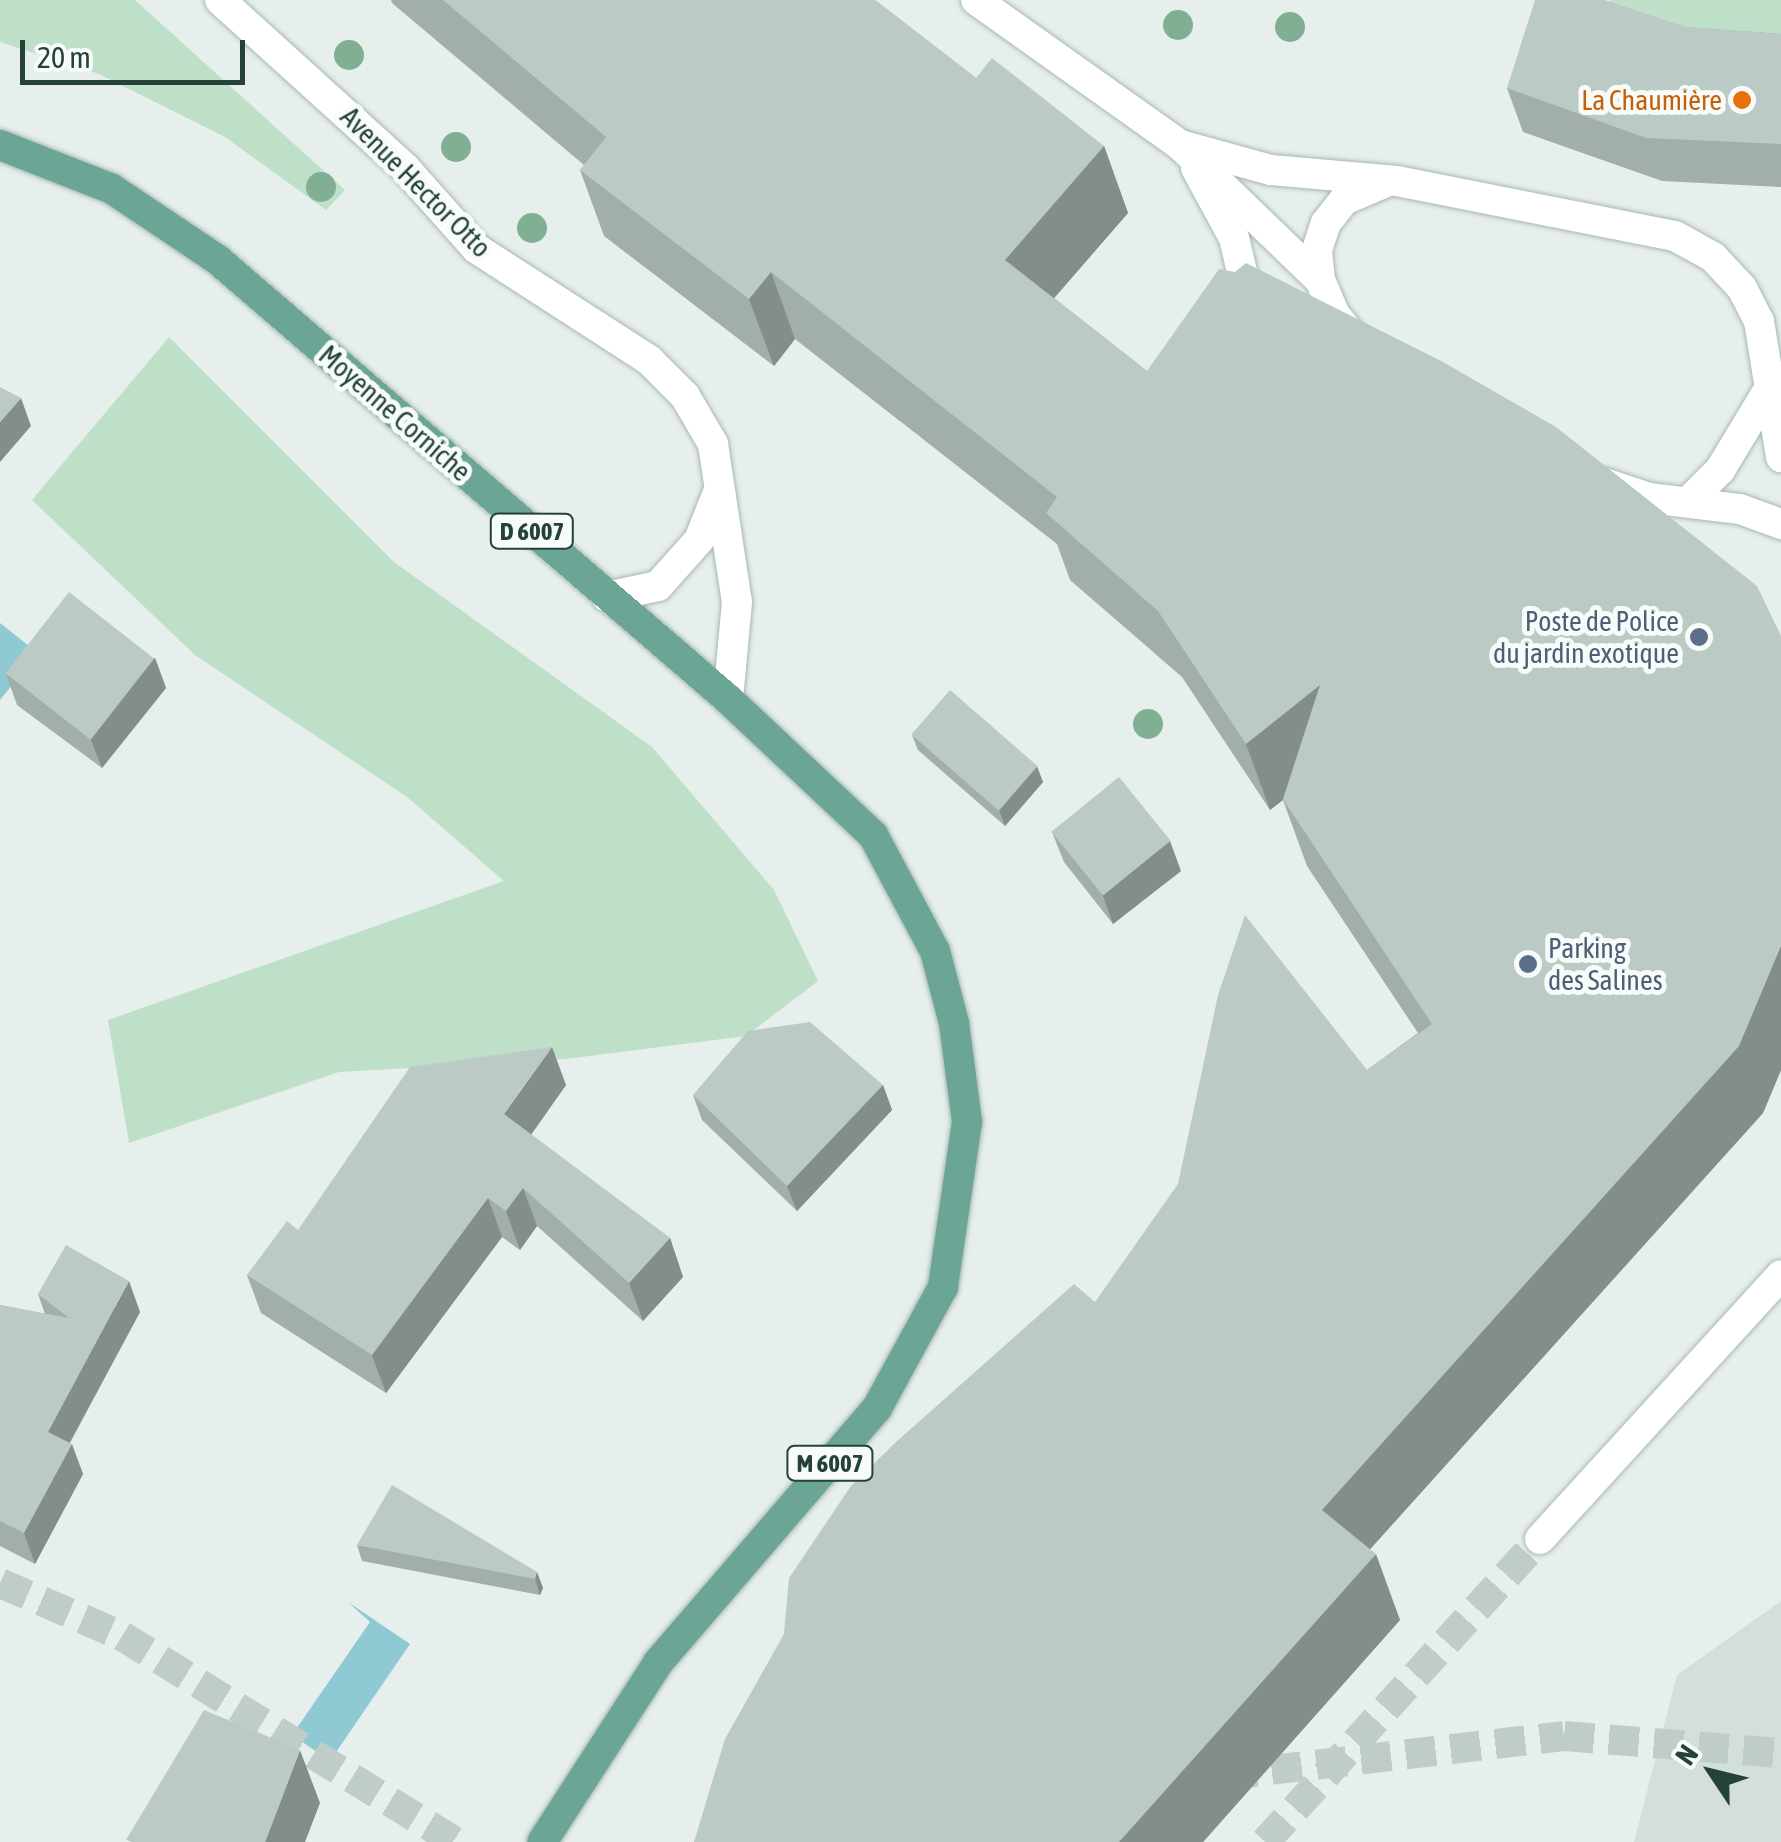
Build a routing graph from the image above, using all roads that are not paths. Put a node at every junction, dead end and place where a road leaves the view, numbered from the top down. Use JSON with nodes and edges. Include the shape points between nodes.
{"nodes":[{"id":1,"x":220,"y":0,"type":"edge"},
{"id":2,"x":976,"y":0,"type":"edge"},
{"id":3,"x":0,"y":145,"type":"edge"},
{"id":4,"x":1180,"y":145,"type":"junction"},
{"id":5,"x":1397,"y":180,"type":"junction"},
{"id":6,"x":1320,"y":280,"type":"junction"},
{"id":7,"x":1254,"y":321,"type":"edge"},
{"id":8,"x":1372,"y":354,"type":"edge"},
{"id":9,"x":1766,"y":394,"type":"junction"},
{"id":10,"x":1781,"y":457,"type":"edge"},
{"id":11,"x":1568,"y":466,"type":"edge"},
{"id":12,"x":719,"y":490,"type":"junction"},
{"id":13,"x":1689,"y":501,"type":"junction"},
{"id":14,"x":1781,"y":524,"type":"edge"},
{"id":15,"x":607,"y":597,"type":"junction"},
{"id":16,"x":728,"y":700,"type":"junction"},
{"id":17,"x":954,"y":1023,"type":"joint"},
{"id":18,"x":1781,"y":1275,"type":"edge"},
{"id":19,"x":1540,"y":1539,"type":"tunnel mouth"},
{"id":20,"x":542,"y":1842,"type":"edge"}],
"edges":[{"from":1,"to":12,"type":"main road","name":"Avenue Hector Otto","via":[[405,168],[476,249],[650,360],[685,396],[713,444]]},
{"from":2,"to":4,"type":"main road"},
{"from":3,"to":15,"type":"main road","name":"Moyenne Corniche","number":"D 6007","via":[[112,188],[218,260]]},
{"from":4,"to":5,"type":"main road","via":[[1271,170]]},
{"from":4,"to":6,"type":"main road"},
{"from":4,"to":7,"type":"main road","via":[[1234,238]]},
{"from":5,"to":6,"type":"main road","via":[[1344,200],[1318,250]]},
{"from":5,"to":9,"type":"main road","via":[[1628,222],[1713,257],[1742,288],[1758,321]]},
{"from":6,"to":8,"type":"main road","via":[[1334,316]]},
{"from":9,"to":10,"type":"main road"},
{"from":9,"to":13,"type":"main road","via":[[1720,470]]},
{"from":11,"to":13,"type":"main road","via":[[1648,498]]},
{"from":12,"to":15,"type":"main road","via":[[699,540],[658,586]]},
{"from":12,"to":16,"type":"main road","name":"Avenue Hector Otto","via":[[737,602]]},
{"from":13,"to":14,"type":"main road"},
{"from":15,"to":16,"type":"main road","name":"Moyenne Corniche","number":"D 6007"},
{"from":16,"to":17,"type":"main road","name":"Moyenne Corniche","number":"D 6007","via":[[873,835],[935,951]]},
{"from":17,"to":20,"type":"main road","number":"M 6007","via":[[967,1122],[943,1287],[877,1408],[658,1663]]},
{"from":18,"to":19,"type":"main road"}]}
